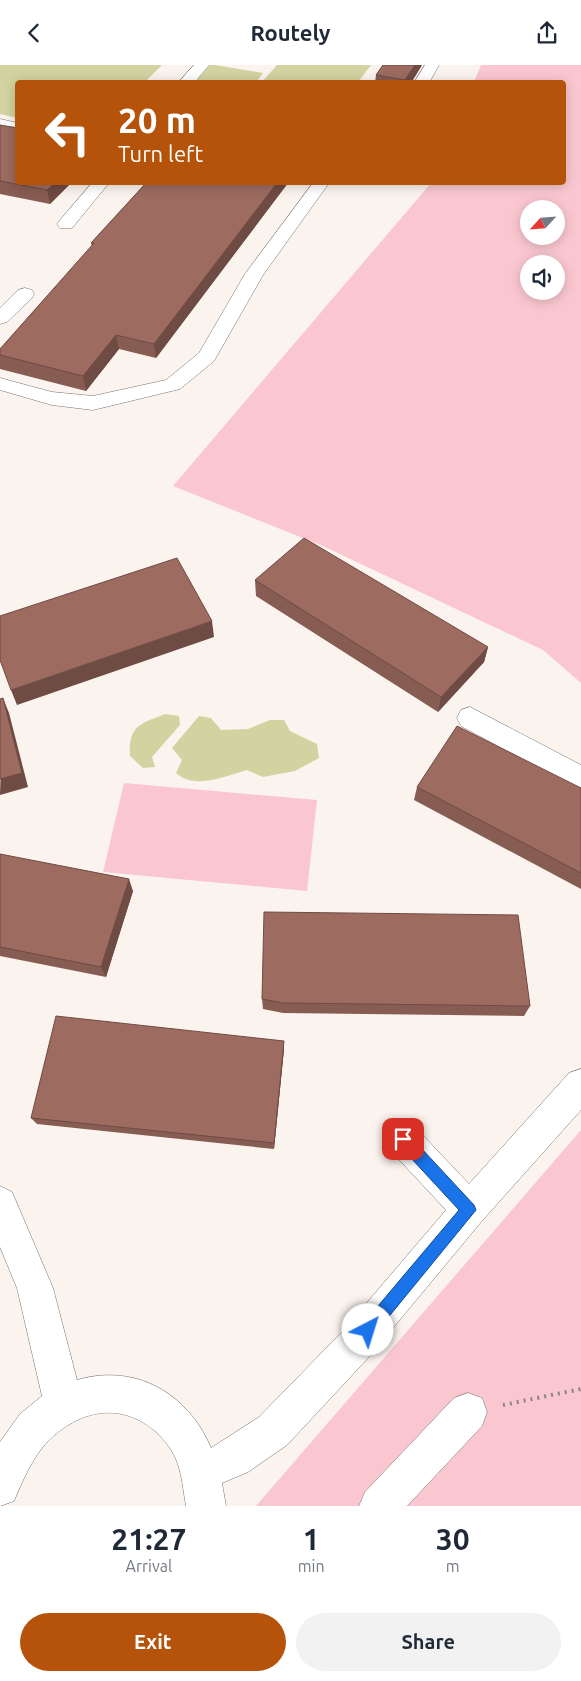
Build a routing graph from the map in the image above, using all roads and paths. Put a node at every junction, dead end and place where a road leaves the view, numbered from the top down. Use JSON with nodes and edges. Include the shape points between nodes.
{"nodes":[{"id":1,"x":202,"y":65,"type":"edge"},
{"id":2,"x":432,"y":65,"type":"edge"},
{"id":3,"x":188,"y":80,"type":"edge"},
{"id":4,"x":423,"y":80,"type":"edge"},
{"id":5,"x":0,"y":124,"type":"edge"},
{"id":6,"x":15,"y":127,"type":"edge"},
{"id":7,"x":99,"y":185,"type":"edge"},
{"id":8,"x":320,"y":185,"type":"edge"},
{"id":9,"x":66,"y":224,"type":"dead end"},
{"id":10,"x":25,"y":294,"type":"dead end"},
{"id":11,"x":0,"y":318,"type":"edge"},
{"id":12,"x":0,"y":385,"type":"edge"},
{"id":13,"x":470,"y":718,"type":"dead end"},
{"id":14,"x":581,"y":777,"type":"edge"},
{"id":15,"x":581,"y":1085,"type":"edge"},
{"id":16,"x":403,"y":1139,"type":"dead end"},
{"id":17,"x":0,"y":1204,"type":"edge"},
{"id":18,"x":469,"y":1210,"type":"junction"},
{"id":19,"x":581,"y":1389,"type":"edge"},
{"id":20,"x":63,"y":1405,"type":"junction"},
{"id":21,"x":468,"y":1412,"type":"joint"},
{"id":22,"x":0,"y":1487,"type":"edge"},
{"id":23,"x":203,"y":1489,"type":"edge"},
{"id":24,"x":379,"y":1506,"type":"edge"}],
"edges":[{"from":1,"to":3,"type":"street"},
{"from":2,"to":4,"type":"street"},
{"from":5,"to":6,"type":"street"},
{"from":7,"to":9,"type":"street"},
{"from":8,"to":12,"type":"street","via":[[254,274],[207,357],[173,385],[93,403],[52,398]]},
{"from":10,"to":11,"type":"street"},
{"from":13,"to":14,"type":"street"},
{"from":15,"to":18,"type":"street"},
{"from":16,"to":18,"type":"street"},
{"from":17,"to":20,"type":"street","via":[[35,1288]]},
{"from":18,"to":23,"type":"street","via":[[355,1345],[273,1431],[234,1458]]},
{"from":19,"to":21,"type":"path"},
{"from":20,"to":22,"type":"street","via":[[34,1427],[10,1460]]},
{"from":20,"to":23,"type":"street","via":[[91,1394],[120,1392],[146,1400],[169,1416],[188,1441]]},
{"from":21,"to":24,"type":"street"}]}
